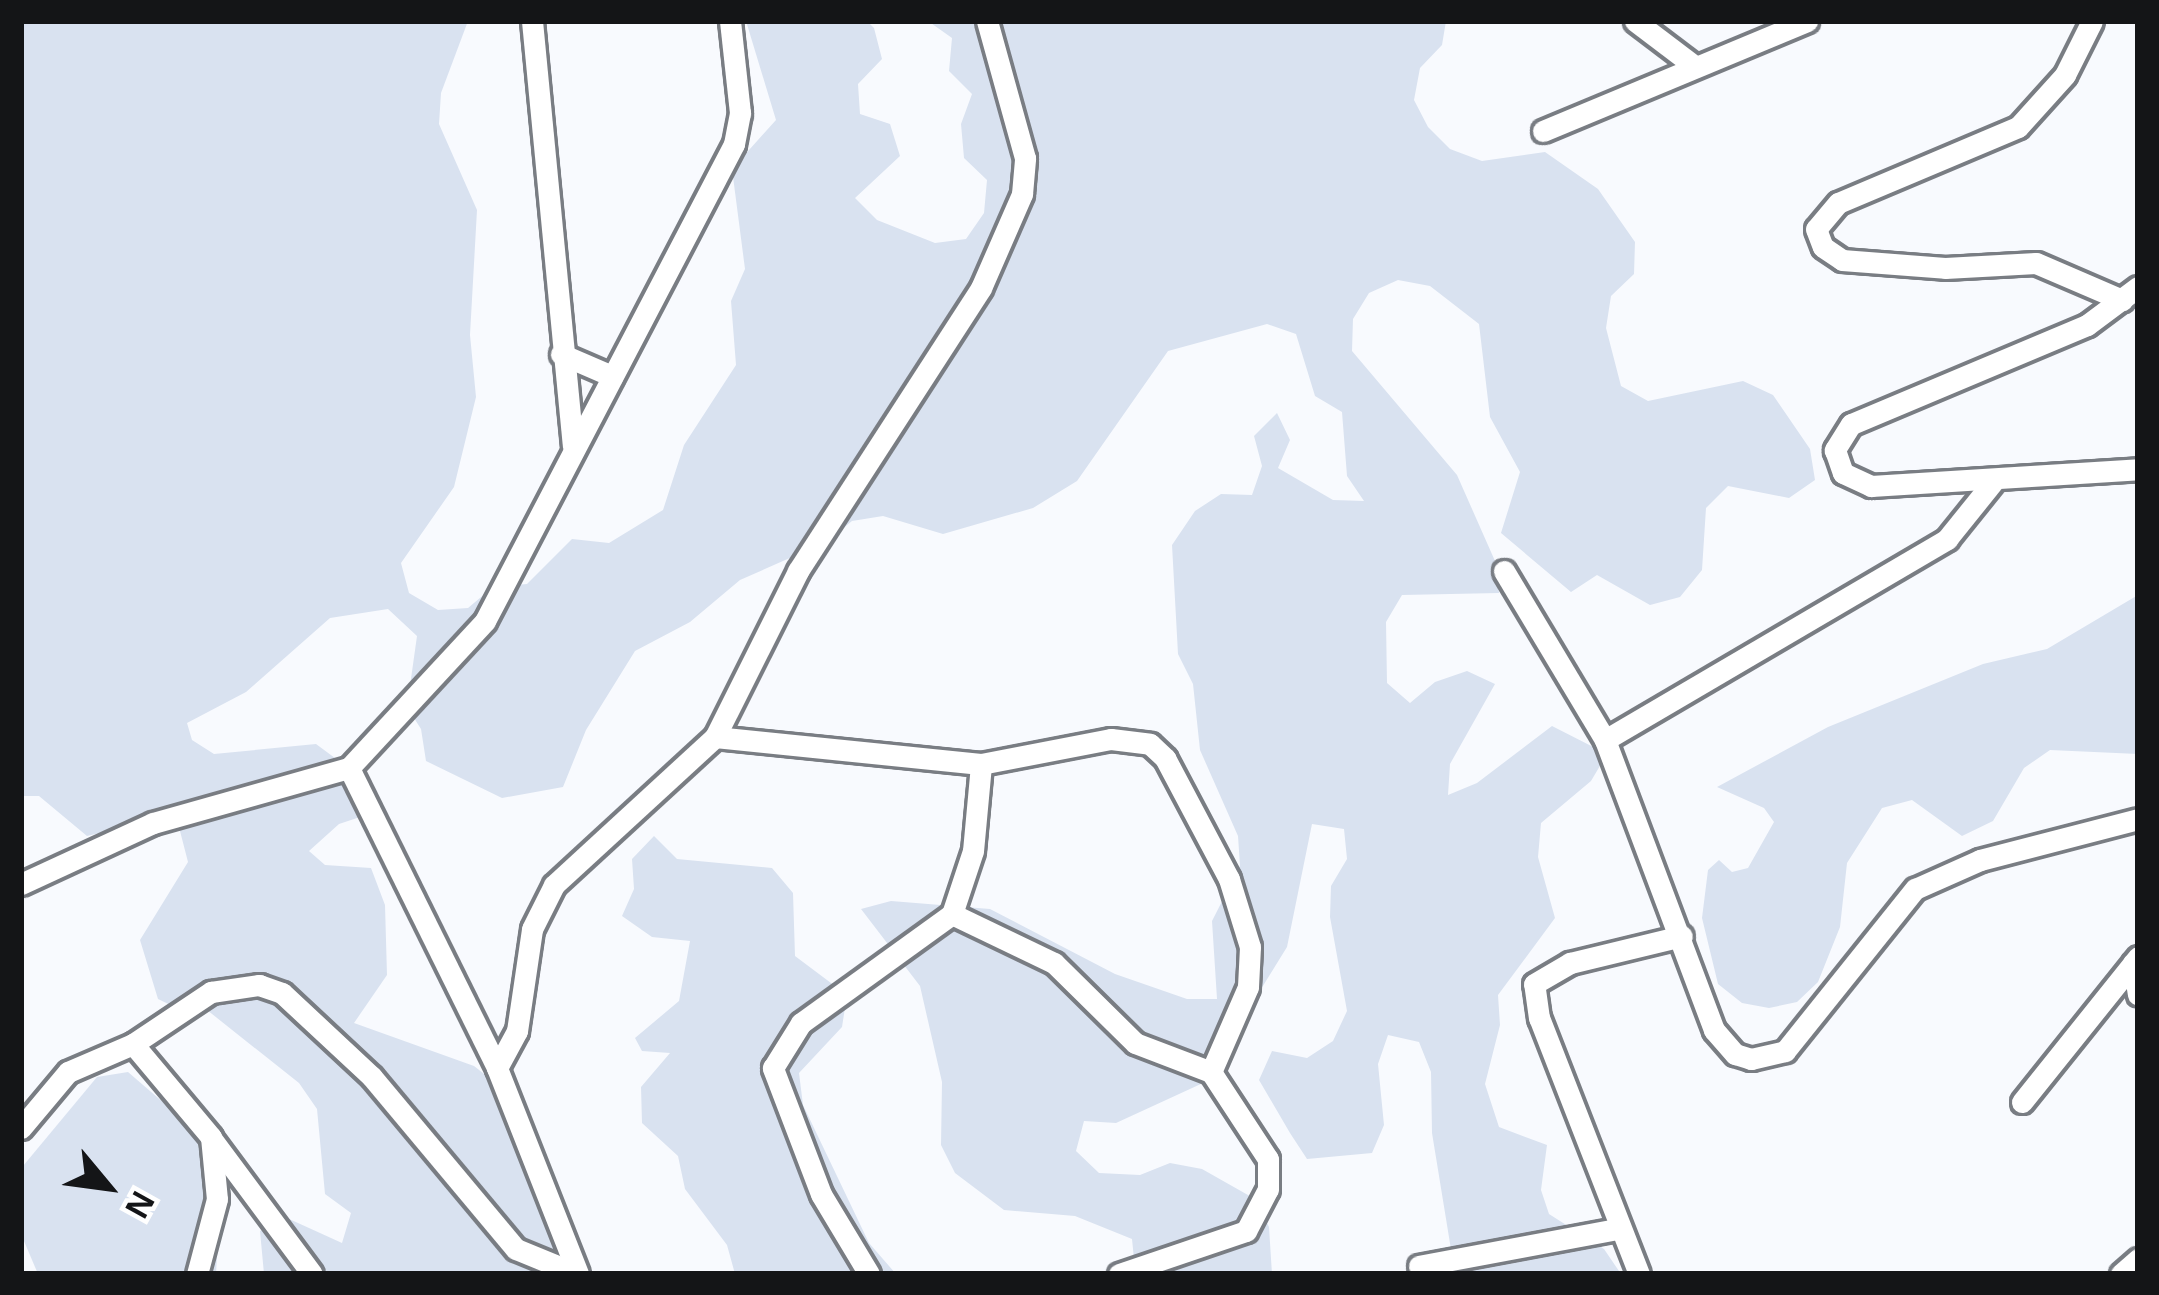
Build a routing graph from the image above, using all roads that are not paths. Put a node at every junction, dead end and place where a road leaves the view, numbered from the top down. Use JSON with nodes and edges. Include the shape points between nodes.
{"nodes":[{"id":1,"x":532,"y":21,"type":"edge"},
{"id":2,"x":730,"y":21,"type":"edge"},
{"id":3,"x":988,"y":21,"type":"edge"},
{"id":4,"x":1635,"y":21,"type":"edge"},
{"id":5,"x":1808,"y":21,"type":"edge"},
{"id":6,"x":2092,"y":21,"type":"edge"},
{"id":7,"x":1693,"y":65,"type":"junction"},
{"id":8,"x":1543,"y":131,"type":"dead end"},
{"id":9,"x":2130,"y":293,"type":"edge"},
{"id":10,"x":561,"y":354,"type":"junction"},
{"id":11,"x":612,"y":376,"type":"junction"},
{"id":12,"x":573,"y":446,"type":"junction"},
{"id":13,"x":2138,"y":469,"type":"edge"},
{"id":14,"x":1991,"y":483,"type":"junction"},
{"id":15,"x":1504,"y":571,"type":"dead end"},
{"id":16,"x":715,"y":737,"type":"junction"},
{"id":17,"x":1605,"y":740,"type":"junction"},
{"id":18,"x":981,"y":764,"type":"junction"},
{"id":19,"x":349,"y":768,"type":"junction"},
{"id":20,"x":2138,"y":819,"type":"edge"},
{"id":21,"x":21,"y":884,"type":"edge"},
{"id":22,"x":952,"y":914,"type":"junction"},
{"id":23,"x":1682,"y":936,"type":"junction"},
{"id":24,"x":2135,"y":960,"type":"edge"},
{"id":25,"x":2138,"y":995,"type":"edge"},
{"id":26,"x":133,"y":1044,"type":"junction"},
{"id":27,"x":497,"y":1068,"type":"junction"},
{"id":28,"x":1211,"y":1072,"type":"junction"},
{"id":29,"x":2022,"y":1102,"type":"dead end"},
{"id":30,"x":21,"y":1128,"type":"edge"},
{"id":31,"x":211,"y":1137,"type":"junction"},
{"id":32,"x":1617,"y":1229,"type":"junction"},
{"id":33,"x":2138,"y":1259,"type":"edge"},
{"id":34,"x":1419,"y":1266,"type":"dead end"},
{"id":35,"x":197,"y":1274,"type":"edge"},
{"id":36,"x":312,"y":1274,"type":"edge"},
{"id":37,"x":577,"y":1274,"type":"edge"},
{"id":38,"x":869,"y":1274,"type":"edge"},
{"id":39,"x":1119,"y":1274,"type":"edge"},
{"id":40,"x":1639,"y":1274,"type":"edge"},
{"id":41,"x":2121,"y":1274,"type":"edge"}],
"edges":[{"from":1,"to":10,"type":"street"},
{"from":2,"to":11,"type":"street","via":[[740,113],[734,144]]},
{"from":3,"to":16,"type":"street","via":[[1020,122],[1022,194],[981,288],[798,571]]},
{"from":4,"to":7,"type":"street"},
{"from":5,"to":7,"type":"street"},
{"from":6,"to":9,"type":"street","via":[[2065,75],[2018,128],[1838,203],[1816,229],[1823,247],[1842,260],[1945,268],[2036,263]]},
{"from":7,"to":8,"type":"street"},
{"from":9,"to":14,"type":"street","via":[[2087,325],[1852,424],[1836,440],[1843,472],[1871,486],[1960,476]]},
{"from":10,"to":11,"type":"street"},
{"from":10,"to":12,"type":"street"},
{"from":11,"to":12,"type":"street"},
{"from":12,"to":19,"type":"street","via":[[485,621]]},
{"from":13,"to":14,"type":"street"},
{"from":14,"to":17,"type":"street","via":[[1947,539]]},
{"from":15,"to":17,"type":"street"},
{"from":16,"to":18,"type":"street","via":[[839,756]]},
{"from":16,"to":27,"type":"street","via":[[554,885],[532,929],[517,1031]]},
{"from":17,"to":23,"type":"street"},
{"from":18,"to":22,"type":"street","via":[[973,851]]},
{"from":18,"to":28,"type":"street","via":[[1111,739],[1138,739],[1165,758],[1229,879],[1250,947],[1248,987]]},
{"from":19,"to":21,"type":"street","via":[[153,823]]},
{"from":19,"to":27,"type":"street"},
{"from":20,"to":23,"type":"street","via":[[1981,860],[1915,890],[1835,996],[1771,1057],[1751,1059],[1724,1045]]},
{"from":22,"to":28,"type":"street","via":[[1054,963],[1135,1043]]},
{"from":22,"to":38,"type":"street","via":[[801,1023],[773,1068],[821,1194]]},
{"from":23,"to":32,"type":"street","via":[[1570,963],[1534,984],[1539,1018]]},
{"from":24,"to":25,"type":"street"},
{"from":24,"to":29,"type":"street"},
{"from":26,"to":30,"type":"street","via":[[68,1072]]},
{"from":26,"to":31,"type":"street"},
{"from":26,"to":37,"type":"street","via":[[211,992],[241,982],[282,993],[372,1077],[516,1249]]},
{"from":27,"to":37,"type":"street"},
{"from":28,"to":39,"type":"street","via":[[1268,1159],[1262,1208],[1246,1231]]},
{"from":31,"to":35,"type":"street","via":[[218,1199]]},
{"from":31,"to":36,"type":"street"},
{"from":32,"to":34,"type":"street"},
{"from":32,"to":40,"type":"street"},
{"from":33,"to":41,"type":"street"}]}
